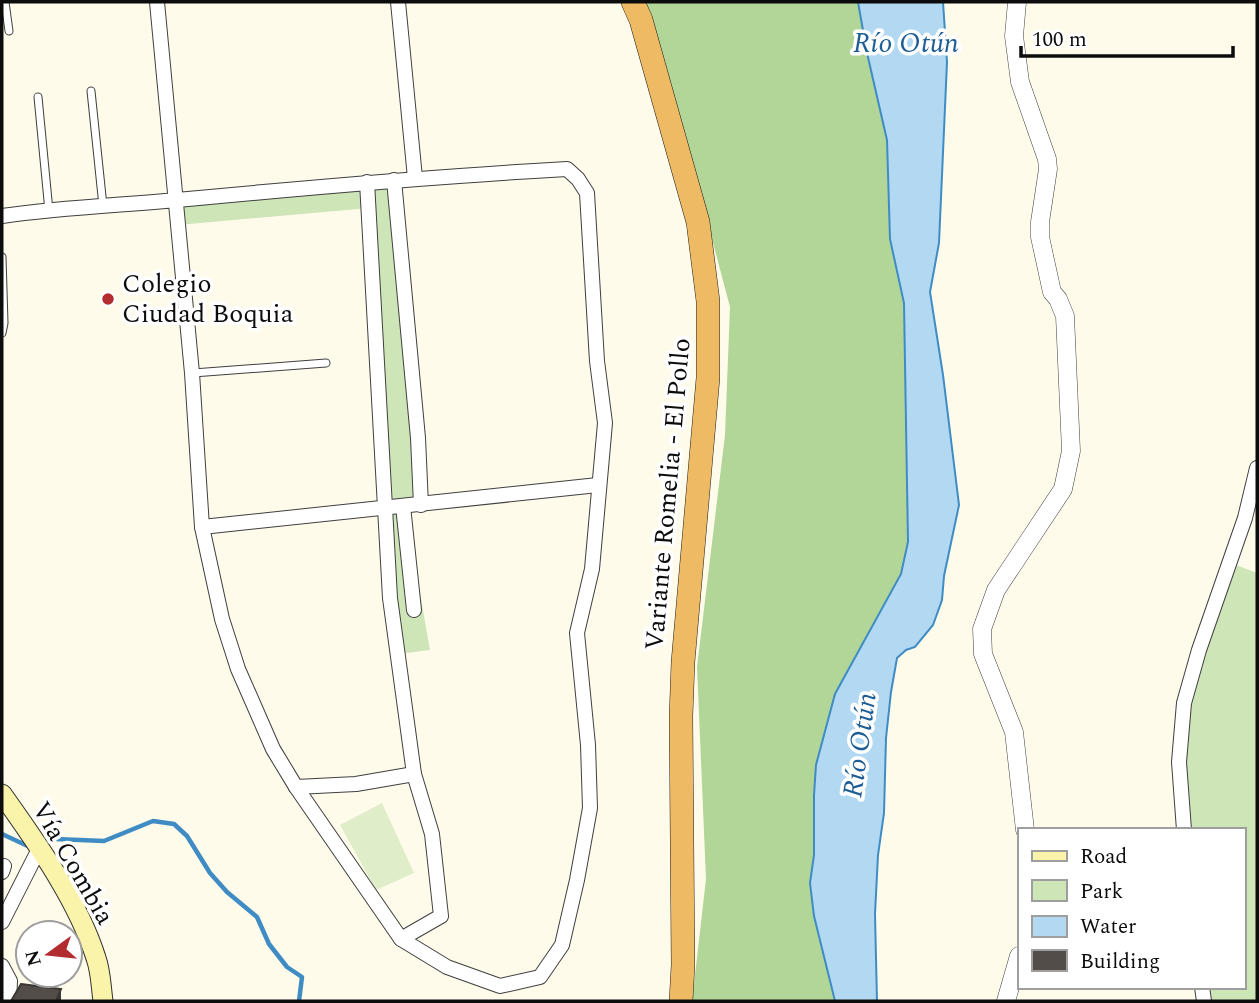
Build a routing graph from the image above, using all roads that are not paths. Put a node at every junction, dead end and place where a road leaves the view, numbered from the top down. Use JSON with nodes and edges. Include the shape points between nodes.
{"nodes":[{"id":1,"x":5,"y":2,"type":"edge"},
{"id":2,"x":157,"y":2,"type":"edge"},
{"id":3,"x":398,"y":2,"type":"edge"},
{"id":4,"x":633,"y":2,"type":"edge"},
{"id":5,"x":1017,"y":2,"type":"edge"},
{"id":6,"x":9,"y":31,"type":"dead end"},
{"id":7,"x":91,"y":92,"type":"dead end"},
{"id":8,"x":38,"y":97,"type":"dead end"},
{"id":9,"x":415,"y":178,"type":"junction"},
{"id":10,"x":394,"y":180,"type":"junction"},
{"id":11,"x":367,"y":182,"type":"junction"},
{"id":12,"x":176,"y":200,"type":"junction"},
{"id":13,"x":103,"y":206,"type":"junction"},
{"id":14,"x":49,"y":212,"type":"junction"},
{"id":15,"x":2,"y":216,"type":"edge"},
{"id":16,"x":2,"y":257,"type":"edge"},
{"id":17,"x":2,"y":333,"type":"edge"},
{"id":18,"x":326,"y":363,"type":"dead end"},
{"id":19,"x":192,"y":373,"type":"junction"},
{"id":20,"x":1257,"y":468,"type":"edge"},
{"id":21,"x":598,"y":485,"type":"junction"},
{"id":22,"x":421,"y":505,"type":"junction"},
{"id":23,"x":403,"y":506,"type":"junction"},
{"id":24,"x":385,"y":508,"type":"junction"},
{"id":25,"x":202,"y":527,"type":"junction"},
{"id":26,"x":414,"y":610,"type":"dead end"},
{"id":27,"x":414,"y":774,"type":"junction"},
{"id":28,"x":296,"y":787,"type":"junction"},
{"id":29,"x":2,"y":794,"type":"edge"},
{"id":30,"x":1025,"y":828,"type":"edge"},
{"id":31,"x":1184,"y":828,"type":"edge"},
{"id":32,"x":40,"y":847,"type":"junction"},
{"id":33,"x":2,"y":922,"type":"edge"},
{"id":34,"x":401,"y":939,"type":"junction"},
{"id":35,"x":1018,"y":959,"type":"edge"},
{"id":36,"x":2,"y":966,"type":"edge"},
{"id":37,"x":9,"y":1001,"type":"edge"},
{"id":38,"x":103,"y":1001,"type":"edge"},
{"id":39,"x":681,"y":1001,"type":"edge"},
{"id":40,"x":1006,"y":1001,"type":"edge"}],
"edges":[{"from":1,"to":6,"type":"lane"},
{"from":2,"to":12,"type":"street"},
{"from":3,"to":9,"type":"street"},
{"from":4,"to":39,"type":"highway","name":"Variante Romelia - El Pollo","via":[[698,222],[708,300],[708,378],[681,702]]},
{"from":5,"to":30,"type":"street","via":[[1014,36],[1020,82],[1047,159],[1040,237],[1052,292],[1065,316],[1071,451],[1063,489],[996,590],[982,629],[984,654],[1014,732]]},
{"from":7,"to":13,"type":"lane"},
{"from":8,"to":14,"type":"lane"},
{"from":9,"to":10,"type":"street"},
{"from":9,"to":21,"type":"street","via":[[566,169],[578,179],[586,193],[605,423]]},
{"from":10,"to":11,"type":"street"},
{"from":10,"to":22,"type":"street"},
{"from":11,"to":12,"type":"street"},
{"from":11,"to":24,"type":"street"},
{"from":12,"to":13,"type":"street"},
{"from":12,"to":19,"type":"street"},
{"from":13,"to":14,"type":"street"},
{"from":14,"to":15,"type":"street"},
{"from":16,"to":17,"type":"lane"},
{"from":18,"to":19,"type":"lane"},
{"from":19,"to":25,"type":"street"},
{"from":20,"to":31,"type":"street","via":[[1184,703],[1178,762]]},
{"from":21,"to":22,"type":"street"},
{"from":21,"to":34,"type":"street","via":[[592,569],[577,633],[590,808],[562,945],[540,977],[500,986],[447,967]]},
{"from":22,"to":23,"type":"street"},
{"from":23,"to":24,"type":"street"},
{"from":23,"to":26,"type":"street"},
{"from":24,"to":25,"type":"street"},
{"from":24,"to":27,"type":"street","via":[[390,598]]},
{"from":25,"to":28,"type":"street","via":[[222,619],[239,669],[273,750]]},
{"from":27,"to":28,"type":"street","via":[[356,784]]},
{"from":27,"to":34,"type":"street","via":[[432,834],[441,916]]},
{"from":28,"to":34,"type":"street"},
{"from":29,"to":32,"type":"main road","name":"Vía Combia"},
{"from":32,"to":33,"type":"street"},
{"from":32,"to":38,"type":"main road","name":"Vía Combia","via":[[97,959]]},
{"from":35,"to":40,"type":"street"},
{"from":36,"to":37,"type":"street","via":[[10,981]]}]}
